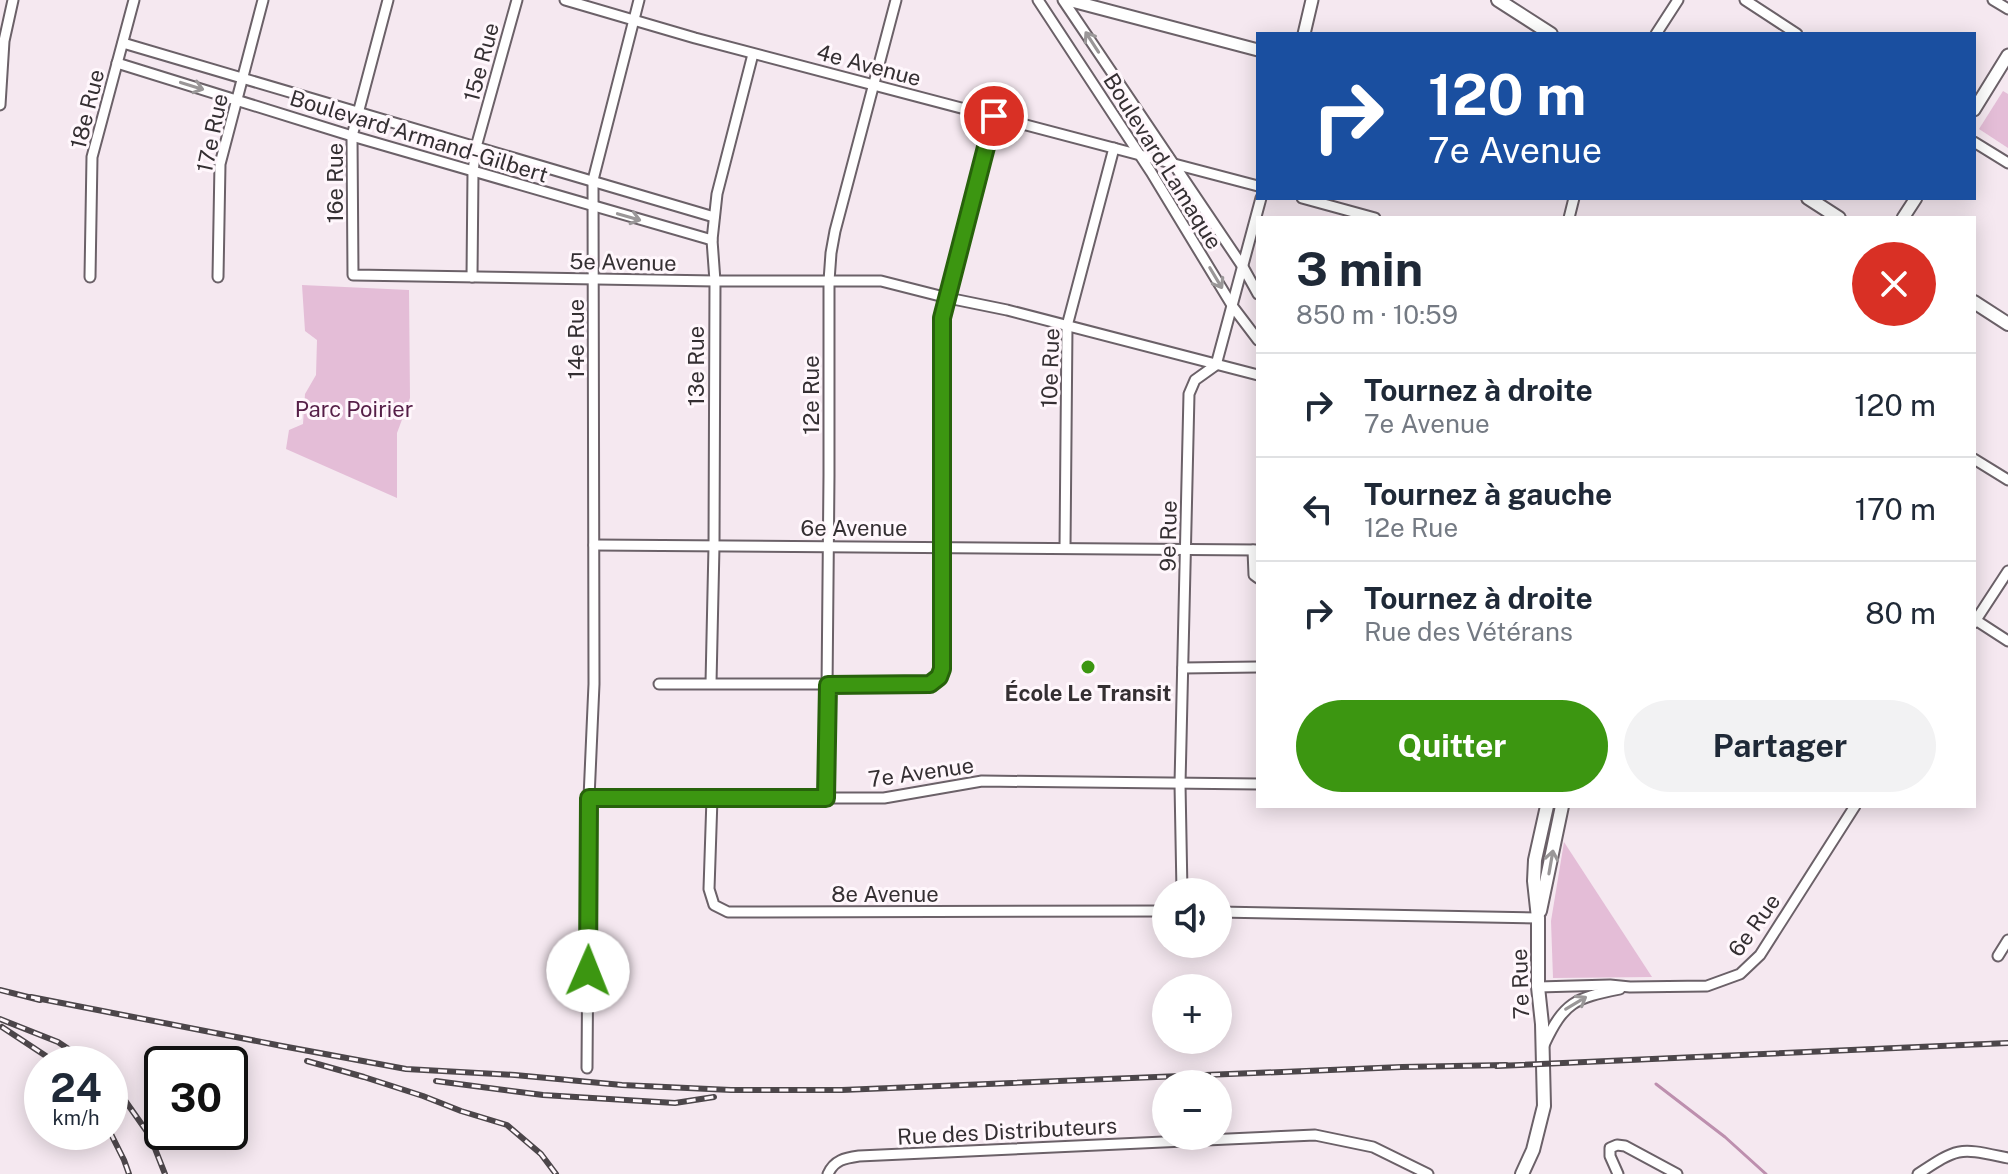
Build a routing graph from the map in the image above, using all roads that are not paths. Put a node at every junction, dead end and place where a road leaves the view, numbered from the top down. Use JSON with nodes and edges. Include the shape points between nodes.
{"nodes":[{"id":1,"x":13,"y":0,"type":"edge"},
{"id":2,"x":134,"y":0,"type":"edge"},
{"id":3,"x":263,"y":0,"type":"edge"},
{"id":4,"x":388,"y":0,"type":"edge"},
{"id":5,"x":517,"y":0,"type":"edge"},
{"id":6,"x":565,"y":0,"type":"edge"},
{"id":7,"x":639,"y":0,"type":"edge"},
{"id":8,"x":896,"y":0,"type":"edge"},
{"id":9,"x":1038,"y":0,"type":"edge"},
{"id":10,"x":1066,"y":0,"type":"edge"},
{"id":11,"x":1312,"y":0,"type":"edge"},
{"id":12,"x":1498,"y":0,"type":"edge"},
{"id":13,"x":1678,"y":0,"type":"edge"},
{"id":14,"x":1745,"y":0,"type":"edge"},
{"id":15,"x":1993,"y":0,"type":"edge"},
{"id":16,"x":1082,"y":2,"type":"edge"},
{"id":17,"x":2008,"y":9,"type":"edge"},
{"id":18,"x":634,"y":19,"type":"junction"},
{"id":19,"x":1304,"y":32,"type":"edge"},
{"id":20,"x":1548,"y":32,"type":"edge"},
{"id":21,"x":1657,"y":32,"type":"edge"},
{"id":22,"x":1794,"y":32,"type":"edge"},
{"id":23,"x":123,"y":43,"type":"junction"},
{"id":24,"x":1256,"y":49,"type":"edge"},
{"id":25,"x":753,"y":54,"type":"junction"},
{"id":26,"x":2008,"y":55,"type":"edge"},
{"id":27,"x":117,"y":63,"type":"junction"},
{"id":28,"x":242,"y":78,"type":"junction"},
{"id":29,"x":874,"y":85,"type":"junction"},
{"id":30,"x":237,"y":99,"type":"junction"},
{"id":31,"x":0,"y":105,"type":"edge"},
{"id":32,"x":1976,"y":107,"type":"edge"},
{"id":33,"x":358,"y":111,"type":"junction"},
{"id":34,"x":994,"y":116,"type":"junction"},
{"id":35,"x":352,"y":136,"type":"junction"},
{"id":36,"x":1976,"y":143,"type":"edge"},
{"id":37,"x":476,"y":147,"type":"junction"},
{"id":38,"x":1114,"y":148,"type":"junction"},
{"id":39,"x":1139,"y":154,"type":"junction"},
{"id":40,"x":1171,"y":162,"type":"junction"},
{"id":41,"x":2008,"y":163,"type":"edge"},
{"id":42,"x":473,"y":172,"type":"junction"},
{"id":43,"x":593,"y":180,"type":"junction"},
{"id":44,"x":1256,"y":185,"type":"edge"},
{"id":45,"x":1309,"y":200,"type":"edge"},
{"id":46,"x":1811,"y":200,"type":"edge"},
{"id":47,"x":595,"y":207,"type":"junction"},
{"id":48,"x":1368,"y":216,"type":"edge"},
{"id":49,"x":1836,"y":216,"type":"edge"},
{"id":50,"x":714,"y":217,"type":"junction"},
{"id":51,"x":1256,"y":217,"type":"edge"},
{"id":52,"x":712,"y":240,"type":"junction"},
{"id":53,"x":1243,"y":267,"type":"junction"},
{"id":54,"x":353,"y":275,"type":"joint"},
{"id":55,"x":90,"y":277,"type":"dead end"},
{"id":56,"x":218,"y":277,"type":"dead end"},
{"id":57,"x":472,"y":277,"type":"junction"},
{"id":58,"x":594,"y":280,"type":"junction"},
{"id":59,"x":715,"y":281,"type":"junction"},
{"id":60,"x":829,"y":281,"type":"junction"},
{"id":61,"x":1256,"y":290,"type":"edge"},
{"id":62,"x":948,"y":298,"type":"junction"},
{"id":63,"x":1976,"y":303,"type":"edge"},
{"id":64,"x":1233,"y":307,"type":"junction"},
{"id":65,"x":2008,"y":324,"type":"edge"},
{"id":66,"x":1067,"y":326,"type":"junction"},
{"id":67,"x":1256,"y":337,"type":"edge"},
{"id":68,"x":1216,"y":365,"type":"junction"},
{"id":69,"x":1256,"y":375,"type":"edge"},
{"id":70,"x":1976,"y":460,"type":"edge"},
{"id":71,"x":2008,"y":480,"type":"edge"},
{"id":72,"x":594,"y":545,"type":"junction"},
{"id":73,"x":714,"y":546,"type":"junction"},
{"id":74,"x":829,"y":546,"type":"junction"},
{"id":75,"x":942,"y":547,"type":"junction"},
{"id":76,"x":1065,"y":548,"type":"junction"},
{"id":77,"x":1185,"y":549,"type":"junction"},
{"id":78,"x":1256,"y":550,"type":"edge"},
{"id":79,"x":2008,"y":571,"type":"edge"},
{"id":80,"x":1256,"y":576,"type":"edge"},
{"id":81,"x":1976,"y":619,"type":"edge"},
{"id":82,"x":1976,"y":622,"type":"edge"},
{"id":83,"x":2008,"y":641,"type":"edge"},
{"id":84,"x":1256,"y":667,"type":"edge"},
{"id":85,"x":1183,"y":668,"type":"junction"},
{"id":86,"x":711,"y":683,"type":"junction"},
{"id":87,"x":659,"y":684,"type":"dead end"},
{"id":88,"x":828,"y":685,"type":"junction"},
{"id":89,"x":1180,"y":784,"type":"junction"},
{"id":90,"x":1256,"y":784,"type":"edge"},
{"id":91,"x":589,"y":798,"type":"junction"},
{"id":92,"x":712,"y":798,"type":"junction"},
{"id":93,"x":826,"y":798,"type":"junction"},
{"id":94,"x":1547,"y":808,"type":"edge"},
{"id":95,"x":1562,"y":808,"type":"edge"},
{"id":96,"x":1854,"y":808,"type":"edge"},
{"id":97,"x":1182,"y":878,"type":"edge"},
{"id":98,"x":1152,"y":911,"type":"edge"},
{"id":99,"x":1232,"y":912,"type":"edge"},
{"id":100,"x":1538,"y":918,"type":"junction"},
{"id":101,"x":2008,"y":940,"type":"edge"},
{"id":102,"x":1998,"y":956,"type":"dead end"},
{"id":103,"x":1538,"y":987,"type":"junction"},
{"id":104,"x":1630,"y":987,"type":"junction"},
{"id":105,"x":1542,"y":1048,"type":"junction"},
{"id":106,"x":587,"y":1068,"type":"dead end"},
{"id":107,"x":2008,"y":1158,"type":"edge"},
{"id":108,"x":828,"y":1174,"type":"edge"},
{"id":109,"x":1428,"y":1174,"type":"edge"},
{"id":110,"x":1522,"y":1174,"type":"edge"},
{"id":111,"x":1618,"y":1174,"type":"edge"},
{"id":112,"x":1677,"y":1174,"type":"edge"},
{"id":113,"x":1918,"y":1174,"type":"edge"}],
"edges":[{"from":1,"to":31,"type":"street"},
{"from":2,"to":23,"type":"street","name":"18e Rue"},
{"from":3,"to":28,"type":"street","name":"17e Rue"},
{"from":4,"to":33,"type":"street","name":"16e Rue"},
{"from":5,"to":37,"type":"street","name":"15e Rue"},
{"from":6,"to":18,"type":"street","name":"4e Avenue"},
{"from":7,"to":18,"type":"street","name":"14e Rue"},
{"from":8,"to":29,"type":"street","name":"12e Rue"},
{"from":9,"to":39,"type":"street","name":"Boulevard Lamaque"},
{"from":10,"to":16,"type":"street"},
{"from":40,"to":10,"type":"street","name":"Boulevard Lamaque","one_way":true},
{"from":11,"to":19,"type":"street"},
{"from":12,"to":20,"type":"main road"},
{"from":13,"to":21,"type":"street"},
{"from":14,"to":22,"type":"street"},
{"from":15,"to":17,"type":"street"},
{"from":16,"to":24,"type":"street"},
{"from":18,"to":25,"type":"street","name":"4e Avenue"},
{"from":18,"to":43,"type":"street","name":"14e Rue"},
{"from":23,"to":27,"type":"street","name":"18e Rue"},
{"from":23,"to":28,"type":"street","name":"Boulevard Armand-Gilbert"},
{"from":25,"to":29,"type":"street","name":"4e Avenue"},
{"from":25,"to":50,"type":"street","name":"13e Rue"},
{"from":26,"to":32,"type":"street"},
{"from":27,"to":30,"type":"street","name":"Boulevard Armand-Gilbert","one_way":true},
{"from":27,"to":55,"type":"street","name":"18e Rue","via":[[92,157]]},
{"from":28,"to":30,"type":"street","name":"17e Rue"},
{"from":28,"to":33,"type":"street","name":"Boulevard Armand-Gilbert"},
{"from":29,"to":34,"type":"street","name":"4e Avenue"},
{"from":29,"to":60,"type":"street","name":"12e Rue","via":[[835,231]]},
{"from":30,"to":35,"type":"street","name":"Boulevard Armand-Gilbert"},
{"from":30,"to":56,"type":"street","name":"17e Rue","via":[[220,164]]},
{"from":33,"to":35,"type":"street","name":"16e Rue"},
{"from":33,"to":37,"type":"street","name":"Boulevard Armand-Gilbert"},
{"from":34,"to":38,"type":"street","name":"4e Avenue"},
{"from":34,"to":62,"type":"street"},
{"from":35,"to":42,"type":"street","name":"Boulevard Armand-Gilbert"},
{"from":35,"to":54,"type":"street","name":"16e Rue"},
{"from":36,"to":41,"type":"street"},
{"from":37,"to":42,"type":"street","name":"15e Rue"},
{"from":37,"to":43,"type":"street","name":"Boulevard Armand-Gilbert"},
{"from":38,"to":39,"type":"street","name":"4e Avenue"},
{"from":38,"to":66,"type":"street","name":"10e Rue"},
{"from":39,"to":40,"type":"street","name":"4e Avenue"},
{"from":39,"to":64,"type":"street","name":"Boulevard Lamaque","one_way":true},
{"from":40,"to":44,"type":"street","name":"4e Avenue"},
{"from":40,"to":53,"type":"street","name":"Boulevard Lamaque"},
{"from":42,"to":47,"type":"street","name":"Boulevard Armand-Gilbert"},
{"from":42,"to":57,"type":"street","name":"15e Rue"},
{"from":43,"to":47,"type":"street","name":"14e Rue"},
{"from":43,"to":50,"type":"street","name":"Boulevard Armand-Gilbert"},
{"from":45,"to":48,"type":"street"},
{"from":46,"to":49,"type":"main road"},
{"from":47,"to":52,"type":"street","name":"Boulevard Armand-Gilbert","one_way":true},
{"from":47,"to":58,"type":"street","name":"14e Rue"},
{"from":50,"to":52,"type":"street","name":"13e Rue"},
{"from":51,"to":53,"type":"street","name":"9e Rue"},
{"from":52,"to":59,"type":"street","name":"13e Rue"},
{"from":53,"to":61,"type":"street","name":"Boulevard Lamaque"},
{"from":53,"to":64,"type":"street","name":"9e Rue"},
{"from":54,"to":57,"type":"street","name":"5e Avenue"},
{"from":57,"to":58,"type":"street","name":"5e Avenue"},
{"from":58,"to":59,"type":"street","name":"5e Avenue"},
{"from":58,"to":72,"type":"street","name":"14e Rue"},
{"from":59,"to":60,"type":"street","name":"5e Avenue"},
{"from":59,"to":73,"type":"street","name":"13e Rue"},
{"from":60,"to":62,"type":"street","name":"5e Avenue","via":[[892,282]]},
{"from":60,"to":74,"type":"street","name":"12e Rue"},
{"from":62,"to":66,"type":"street"},
{"from":62,"to":75,"type":"street","via":[[942,318]]},
{"from":63,"to":65,"type":"main road"},
{"from":64,"to":67,"type":"street","name":"Boulevard Lamaque"},
{"from":64,"to":68,"type":"street","name":"9e Rue"},
{"from":66,"to":68,"type":"street"},
{"from":66,"to":76,"type":"street","name":"10e Rue"},
{"from":68,"to":69,"type":"street"},
{"from":68,"to":77,"type":"street","name":"9e Rue","via":[[1195,380],[1189,394]]},
{"from":70,"to":71,"type":"street"},
{"from":72,"to":73,"type":"street","name":"6e Avenue"},
{"from":72,"to":91,"type":"street","name":"14e Rue"},
{"from":73,"to":74,"type":"street","name":"6e Avenue"},
{"from":73,"to":86,"type":"street","name":"13e Rue"},
{"from":74,"to":75,"type":"street","name":"6e Avenue"},
{"from":74,"to":88,"type":"street","name":"12e Rue"},
{"from":75,"to":76,"type":"street","name":"6e Avenue"},
{"from":75,"to":88,"type":"street","via":[[939,677],[930,684]]},
{"from":76,"to":77,"type":"street","name":"6e Avenue"},
{"from":77,"to":78,"type":"street","name":"6e Avenue"},
{"from":77,"to":85,"type":"street","name":"9e Rue"},
{"from":78,"to":80,"type":"street"},
{"from":79,"to":81,"type":"street"},
{"from":82,"to":83,"type":"street"},
{"from":84,"to":85,"type":"street"},
{"from":85,"to":89,"type":"street","name":"9e Rue"},
{"from":86,"to":87,"type":"street"},
{"from":86,"to":88,"type":"street"},
{"from":88,"to":93,"type":"street","name":"12e Rue"},
{"from":89,"to":90,"type":"street","name":"7e Avenue"},
{"from":89,"to":93,"type":"street","name":"7e Avenue","via":[[982,781],[884,798]]},
{"from":89,"to":97,"type":"street","name":"9e Rue"},
{"from":91,"to":92,"type":"street","name":"7e Avenue"},
{"from":91,"to":106,"type":"street","name":"14e Rue"},
{"from":92,"to":93,"type":"street","name":"7e Avenue"},
{"from":92,"to":98,"type":"street","name":"8e Avenue","via":[[709,889],[714,905],[728,912]]},
{"from":94,"to":100,"type":"main road","name":"7e Rue","via":[[1535,860]]},
{"from":100,"to":95,"type":"main road","name":"7e Rue","one_way":true},
{"from":96,"to":104,"type":"street","name":"6e Rue","via":[[1760,955],[1740,974],[1707,986]]},
{"from":99,"to":100,"type":"street"},
{"from":100,"to":103,"type":"main road","name":"7e Rue"},
{"from":101,"to":102,"type":"street"},
{"from":103,"to":104,"type":"street","name":"6e Rue"},
{"from":103,"to":105,"type":"main road","name":"7e Rue"},
{"from":105,"to":104,"type":"street","one_way":true,"via":[[1556,1020],[1579,999]]},
{"from":105,"to":110,"type":"main road","name":"7e Rue","via":[[1544,1106]]},
{"from":107,"to":113,"type":"street","via":[[1962,1150]]},
{"from":108,"to":109,"type":"street","name":"Rue des Distributeurs","via":[[838,1162],[859,1156],[1315,1135],[1373,1147]]},
{"from":111,"to":112,"type":"street","via":[[1610,1156],[1610,1148],[1617,1145]]}]}
